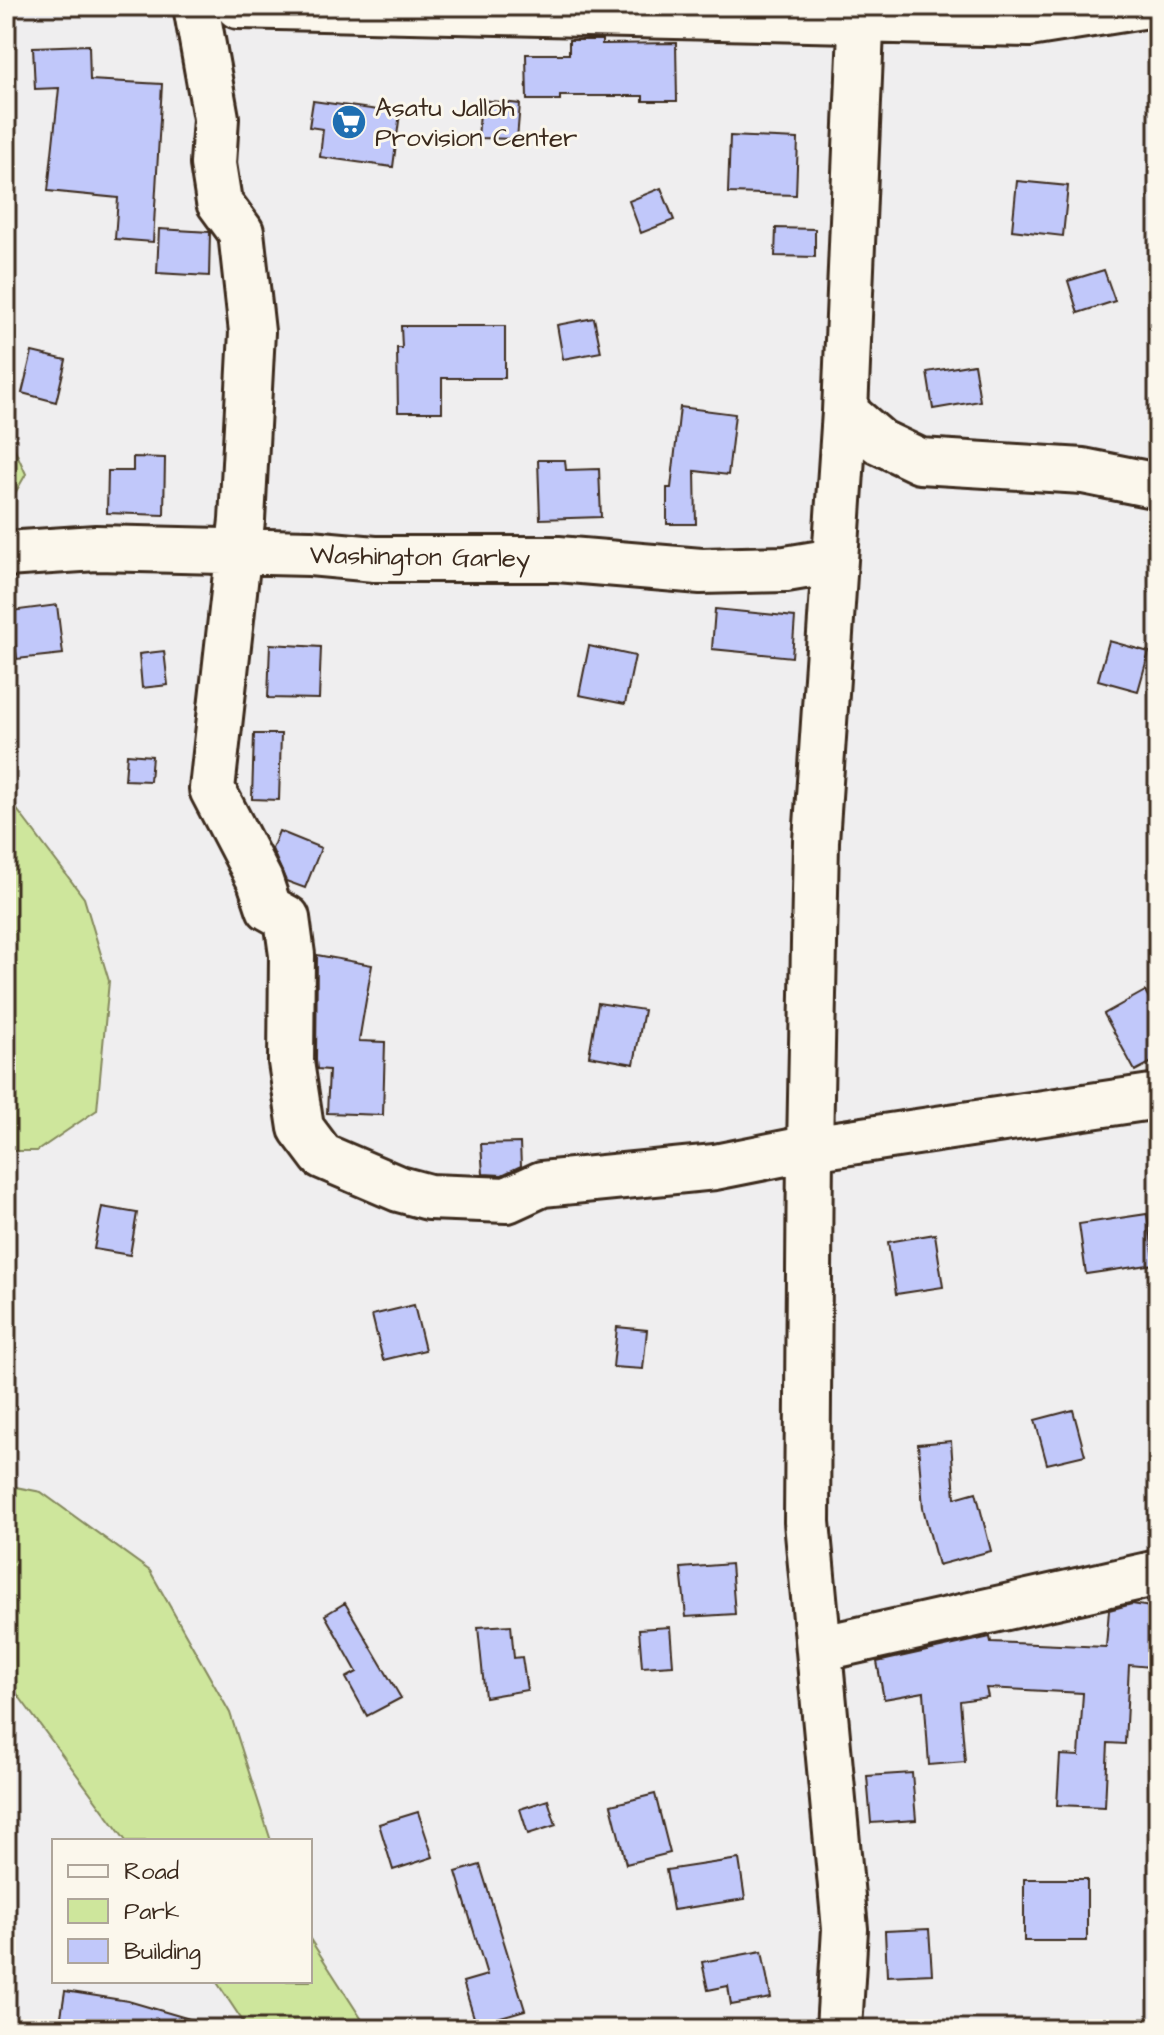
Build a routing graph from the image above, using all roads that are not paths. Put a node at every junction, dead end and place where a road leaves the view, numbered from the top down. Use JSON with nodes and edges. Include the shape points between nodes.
{"nodes":[{"id":1,"x":196,"y":6,"type":"edge"},
{"id":2,"x":238,"y":6,"type":"edge"},
{"id":3,"x":1142,"y":6,"type":"edge"},
{"id":4,"x":869,"y":10,"type":"edge"},
{"id":5,"x":845,"y":412,"type":"junction"},
{"id":6,"x":1158,"y":486,"type":"edge"},
{"id":7,"x":239,"y":552,"type":"junction"},
{"id":8,"x":6,"y":554,"type":"edge"},
{"id":9,"x":834,"y":561,"type":"junction"},
{"id":10,"x":1158,"y":1096,"type":"edge"},
{"id":11,"x":810,"y":1148,"type":"junction"},
{"id":12,"x":1158,"y":1573,"type":"edge"},
{"id":13,"x":819,"y":1649,"type":"junction"},
{"id":14,"x":839,"y":2029,"type":"edge"}],
"edges":[{"from":1,"to":7,"type":"street","via":[[216,118],[213,164],[219,202],[241,232],[250,305]]},
{"from":2,"to":4,"type":"street"},
{"from":3,"to":4,"type":"street","via":[[1029,24]]},
{"from":4,"to":5,"type":"street"},
{"from":5,"to":6,"type":"street","via":[[880,442],[920,461],[1083,471]]},
{"from":5,"to":9,"type":"street"},
{"from":7,"to":8,"type":"street","name":"Washington Garley","via":[[96,548]]},
{"from":7,"to":9,"type":"street","name":"Washington Garley","via":[[375,559],[558,559],[701,571],[786,569]]},
{"from":7,"to":11,"type":"street","via":[[212,789],[269,908],[287,918],[291,1062],[301,1128],[322,1156],[429,1197],[507,1200],[542,1184],[715,1167]]},
{"from":9,"to":11,"type":"street","via":[[816,841]]},
{"from":10,"to":11,"type":"street"},
{"from":11,"to":13,"type":"street","via":[[807,1522]]},
{"from":12,"to":13,"type":"street"},
{"from":13,"to":14,"type":"street","via":[[845,1929]]}]}
